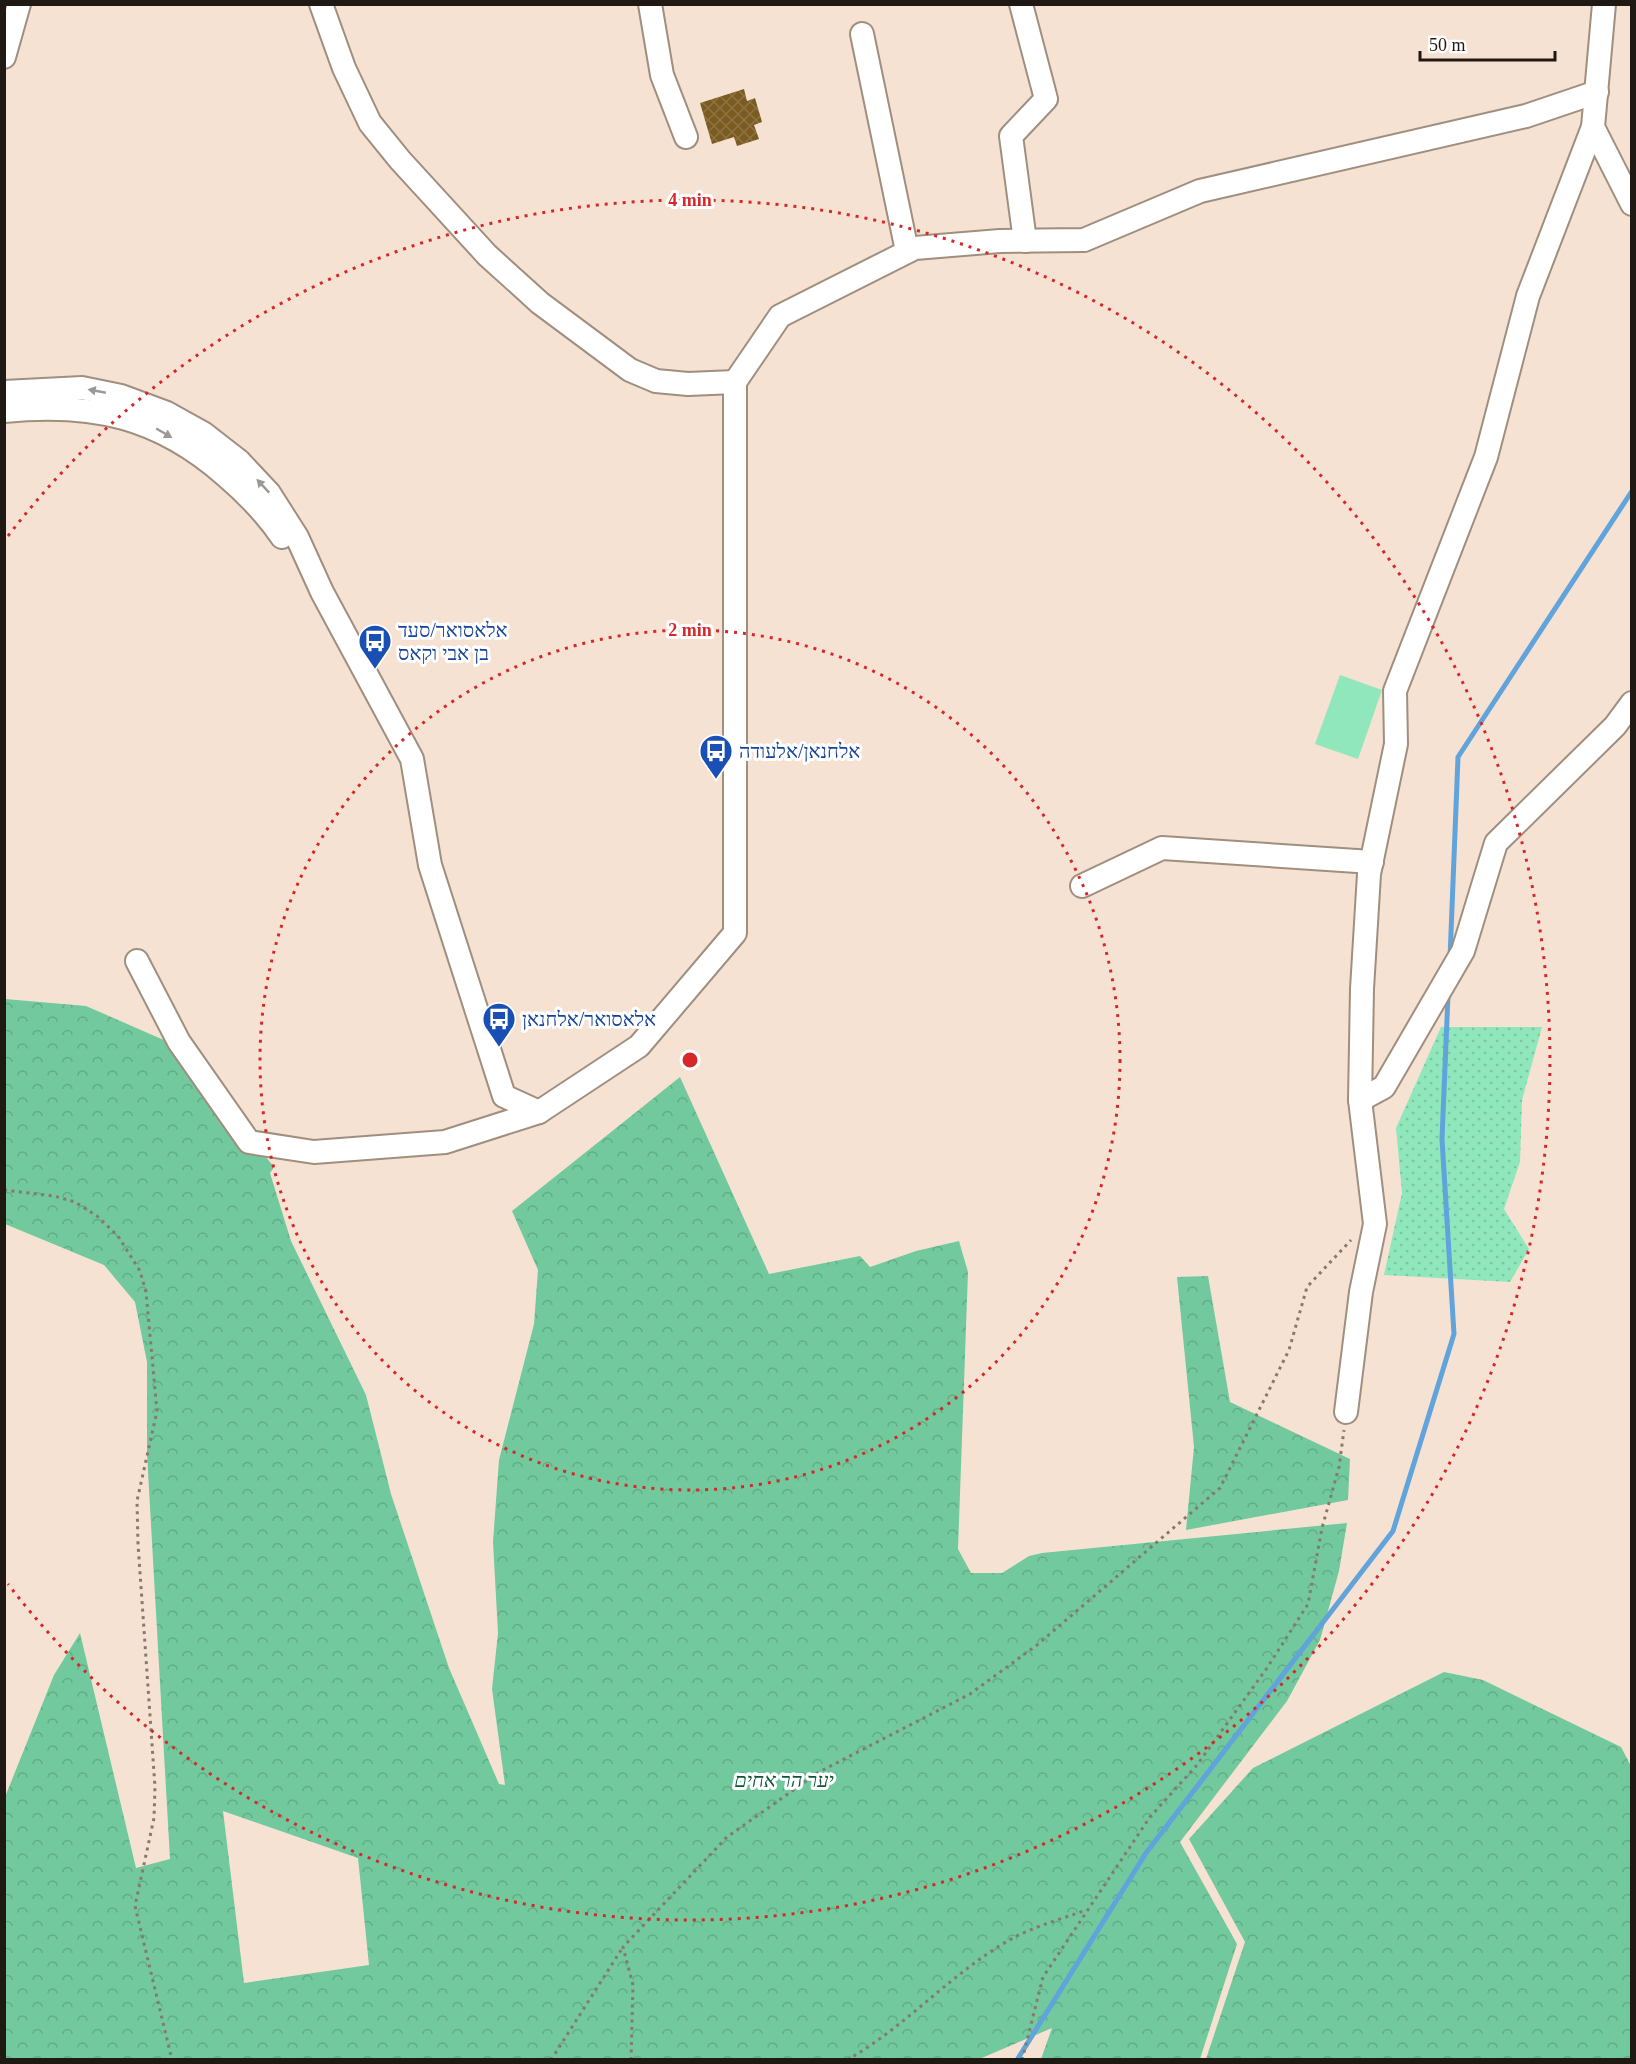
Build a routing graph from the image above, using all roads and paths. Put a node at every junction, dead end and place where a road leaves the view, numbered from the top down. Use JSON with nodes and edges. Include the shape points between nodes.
{"nodes":[{"id":1,"x":19,"y":4,"type":"edge"},
{"id":2,"x":306,"y":4,"type":"edge"},
{"id":3,"x":321,"y":4,"type":"edge"},
{"id":4,"x":650,"y":4,"type":"edge"},
{"id":5,"x":1021,"y":4,"type":"edge"},
{"id":6,"x":1604,"y":4,"type":"edge"},
{"id":7,"x":331,"y":33,"type":"junction"},
{"id":8,"x":862,"y":34,"type":"dead end"},
{"id":9,"x":4,"y":57,"type":"edge"},
{"id":10,"x":1597,"y":92,"type":"junction"},
{"id":11,"x":1593,"y":128,"type":"junction"},
{"id":12,"x":686,"y":137,"type":"dead end"},
{"id":13,"x":1632,"y":204,"type":"edge"},
{"id":14,"x":1024,"y":241,"type":"junction"},
{"id":15,"x":907,"y":251,"type":"junction"},
{"id":16,"x":735,"y":382,"type":"junction"},
{"id":17,"x":4,"y":392,"type":"edge"},
{"id":18,"x":4,"y":411,"type":"edge"},
{"id":19,"x":322,"y":592,"type":"junction"},
{"id":20,"x":1632,"y":703,"type":"edge"},
{"id":21,"x":1372,"y":862,"type":"junction"},
{"id":22,"x":1082,"y":886,"type":"dead end"},
{"id":23,"x":137,"y":961,"type":"dead end"},
{"id":24,"x":1360,"y":1100,"type":"junction"},
{"id":25,"x":539,"y":1112,"type":"junction"},
{"id":26,"x":4,"y":1190,"type":"edge"},
{"id":27,"x":1375,"y":1224,"type":"junction"},
{"id":28,"x":1346,"y":1412,"type":"joint"},
{"id":29,"x":1088,"y":1909,"type":"junction"},
{"id":30,"x":623,"y":1947,"type":"junction"},
{"id":31,"x":172,"y":2060,"type":"edge"},
{"id":32,"x":550,"y":2060,"type":"edge"},
{"id":33,"x":631,"y":2060,"type":"edge"},
{"id":34,"x":847,"y":2060,"type":"edge"},
{"id":35,"x":1022,"y":2060,"type":"edge"}],
"edges":[{"from":1,"to":9,"type":"street"},
{"from":2,"to":7,"type":"street"},
{"from":3,"to":7,"type":"street"},
{"from":4,"to":12,"type":"street","via":[[662,75]]},
{"from":5,"to":14,"type":"street","via":[[1046,99],[1011,136]]},
{"from":6,"to":10,"type":"street"},
{"from":7,"to":16,"type":"street","via":[[370,123],[487,255],[540,303],[630,370],[656,381]]},
{"from":8,"to":15,"type":"street"},
{"from":10,"to":11,"type":"street"},
{"from":10,"to":14,"type":"street","via":[[1526,116],[1200,191],[1084,240]]},
{"from":11,"to":13,"type":"street"},
{"from":11,"to":21,"type":"street","via":[[1528,296],[1486,457],[1395,691],[1396,744]]},
{"from":14,"to":15,"type":"street"},
{"from":15,"to":16,"type":"street","via":[[780,316]]},
{"from":16,"to":25,"type":"street","via":[[735,933],[639,1046]]},
{"from":19,"to":17,"type":"street","one_way":true,"via":[[297,537],[269,493],[239,461],[204,433],[167,413],[102,392],[82,388]]},
{"from":18,"to":19,"type":"street","one_way":true,"via":[[73,409],[115,415],[162,432],[201,454],[246,493]]},
{"from":19,"to":25,"type":"street","via":[[412,759],[430,865],[504,1096]]},
{"from":20,"to":24,"type":"street","via":[[1615,726],[1496,843],[1463,951],[1384,1087]]},
{"from":21,"to":22,"type":"street","via":[[1162,848]]},
{"from":21,"to":24,"type":"street","via":[[1362,988]]},
{"from":23,"to":25,"type":"street","via":[[179,1042],[249,1142],[314,1152],[445,1142]]},
{"from":24,"to":27,"type":"street"},
{"from":26,"to":31,"type":"path","via":[[54,1196],[75,1202],[97,1216],[118,1236],[140,1272],[146,1292],[157,1411],[137,1501],[156,1787],[154,1818],[135,1906]]},
{"from":27,"to":28,"type":"street","via":[[1361,1292]]},
{"from":27,"to":30,"type":"path","via":[[1344,1244],[1308,1287],[1289,1350],[1220,1488],[1037,1645],[970,1694],[819,1773],[727,1837]]},
{"from":28,"to":29,"type":"path","via":[[1339,1467],[1322,1528],[1308,1604],[1267,1668],[1197,1765],[1150,1817]]},
{"from":29,"to":34,"type":"path","via":[[1014,1937]]},
{"from":29,"to":35,"type":"path","via":[[1042,1977]]},
{"from":30,"to":32,"type":"path"},
{"from":30,"to":33,"type":"path","via":[[633,1985]]}]}
